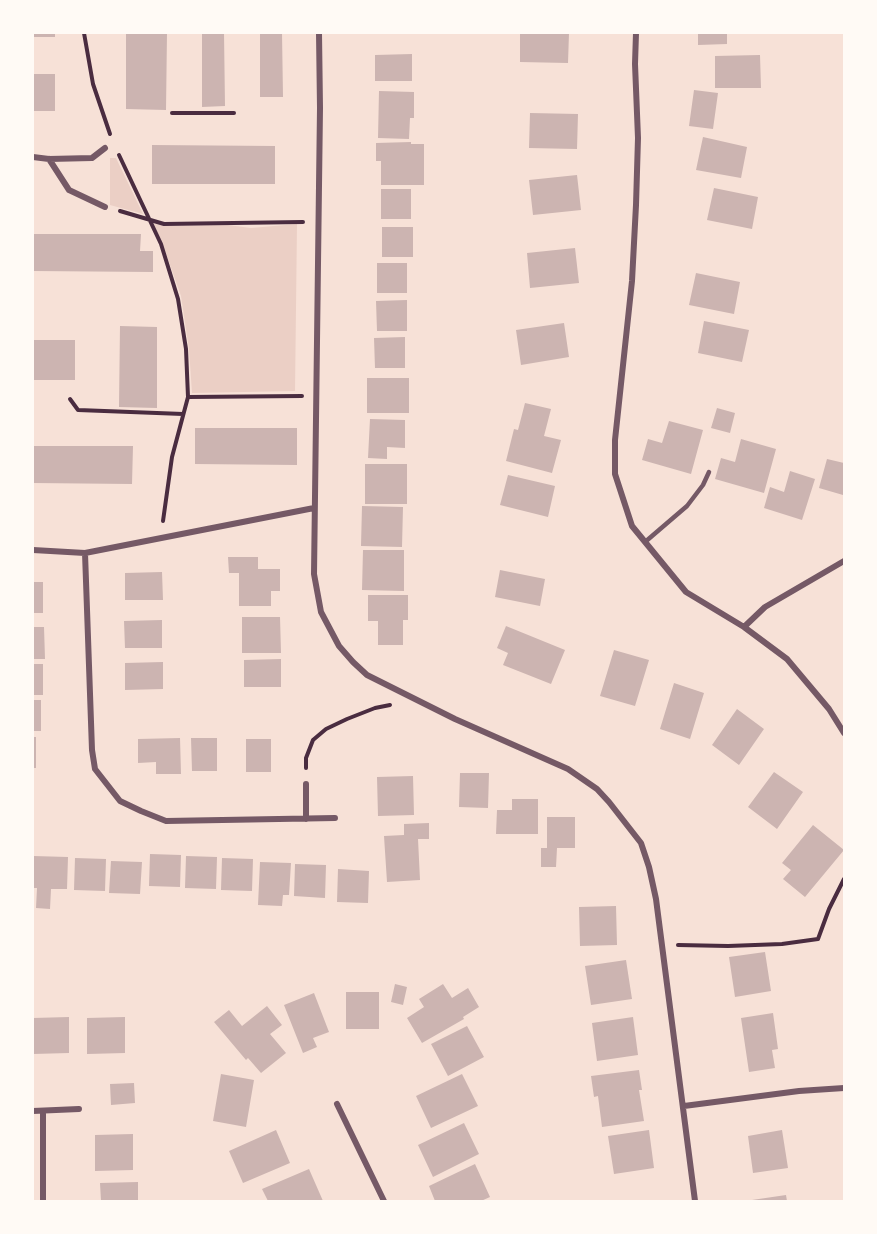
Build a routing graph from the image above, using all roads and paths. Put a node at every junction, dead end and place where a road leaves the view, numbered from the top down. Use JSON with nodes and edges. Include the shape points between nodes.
{"nodes":[{"id":1,"x":84,"y":33,"type":"edge"},
{"id":2,"x":319,"y":33,"type":"edge"},
{"id":3,"x":636,"y":33,"type":"edge"},
{"id":4,"x":172,"y":112,"type":"dead end"},
{"id":5,"x":234,"y":113,"type":"dead end"},
{"id":6,"x":112,"y":141,"type":"junction"},
{"id":7,"x":105,"y":148,"type":"joint"},
{"id":8,"x":33,"y":157,"type":"edge"},
{"id":9,"x":49,"y":159,"type":"junction"},
{"id":10,"x":105,"y":207,"type":"joint"},
{"id":11,"x":150,"y":220,"type":"junction"},
{"id":12,"x":319,"y":222,"type":"junction"},
{"id":13,"x":316,"y":396,"type":"junction"},
{"id":14,"x":188,"y":397,"type":"junction"},
{"id":15,"x":70,"y":399,"type":"dead end"},
{"id":16,"x":184,"y":414,"type":"junction"},
{"id":17,"x":709,"y":472,"type":"dead end"},
{"id":18,"x":314,"y":508,"type":"junction"},
{"id":19,"x":162,"y":537,"type":"junction"},
{"id":20,"x":645,"y":542,"type":"junction"},
{"id":21,"x":33,"y":550,"type":"edge"},
{"id":22,"x":85,"y":554,"type":"junction"},
{"id":23,"x":844,"y":561,"type":"edge"},
{"id":24,"x":744,"y":627,"type":"junction"},
{"id":25,"x":414,"y":700,"type":"junction"},
{"id":26,"x":844,"y":733,"type":"edge"},
{"id":27,"x":306,"y":784,"type":"joint"},
{"id":28,"x":335,"y":818,"type":"dead end"},
{"id":29,"x":306,"y":819,"type":"junction"},
{"id":30,"x":844,"y":879,"type":"edge"},
{"id":31,"x":662,"y":945,"type":"junction"},
{"id":32,"x":844,"y":1088,"type":"edge"},
{"id":33,"x":337,"y":1104,"type":"dead end"},
{"id":34,"x":684,"y":1106,"type":"junction"},
{"id":35,"x":79,"y":1109,"type":"dead end"},
{"id":36,"x":33,"y":1111,"type":"edge"},
{"id":37,"x":43,"y":1111,"type":"junction"},
{"id":38,"x":43,"y":1201,"type":"edge"},
{"id":39,"x":384,"y":1201,"type":"edge"},
{"id":40,"x":695,"y":1201,"type":"edge"}],
"edges":[{"from":1,"to":6,"type":"path","via":[[93,84]]},
{"from":2,"to":12,"type":"street"},
{"from":3,"to":20,"type":"street","via":[[636,205],[615,474],[632,526]]},
{"from":4,"to":5,"type":"path"},
{"from":6,"to":7,"type":"path"},
{"from":6,"to":11,"type":"path"},
{"from":7,"to":9,"type":"street","via":[[92,158]]},
{"from":8,"to":9,"type":"street"},
{"from":9,"to":10,"type":"street","via":[[69,190]]},
{"from":10,"to":11,"type":"path"},
{"from":11,"to":12,"type":"path","via":[[164,224]]},
{"from":11,"to":14,"type":"path","via":[[178,298]]},
{"from":12,"to":13,"type":"street"},
{"from":13,"to":14,"type":"path"},
{"from":13,"to":18,"type":"street"},
{"from":14,"to":16,"type":"path"},
{"from":15,"to":16,"type":"path","via":[[78,410]]},
{"from":16,"to":19,"type":"path","via":[[172,457]]},
{"from":17,"to":20,"type":"lane","via":[[687,506]]},
{"from":18,"to":19,"type":"street"},
{"from":18,"to":25,"type":"street","via":[[316,594],[330,630],[367,675]]},
{"from":19,"to":22,"type":"street"},
{"from":20,"to":24,"type":"street","via":[[686,592]]},
{"from":21,"to":22,"type":"street"},
{"from":22,"to":29,"type":"street","via":[[92,750],[95,769],[106,785],[120,801],[166,821]]},
{"from":23,"to":24,"type":"street","via":[[765,607]]},
{"from":24,"to":26,"type":"street","via":[[787,659]]},
{"from":25,"to":27,"type":"path","via":[[375,708],[326,729],[312,740],[306,758]]},
{"from":25,"to":31,"type":"street","via":[[568,769],[597,789],[640,843],[649,867]]},
{"from":27,"to":29,"type":"street"},
{"from":28,"to":29,"type":"street"},
{"from":30,"to":31,"type":"path","via":[[818,939],[782,944]]},
{"from":31,"to":34,"type":"street"},
{"from":32,"to":34,"type":"street"},
{"from":33,"to":39,"type":"street"},
{"from":34,"to":40,"type":"street"},
{"from":35,"to":37,"type":"street"},
{"from":36,"to":37,"type":"street"},
{"from":37,"to":38,"type":"street"}]}
